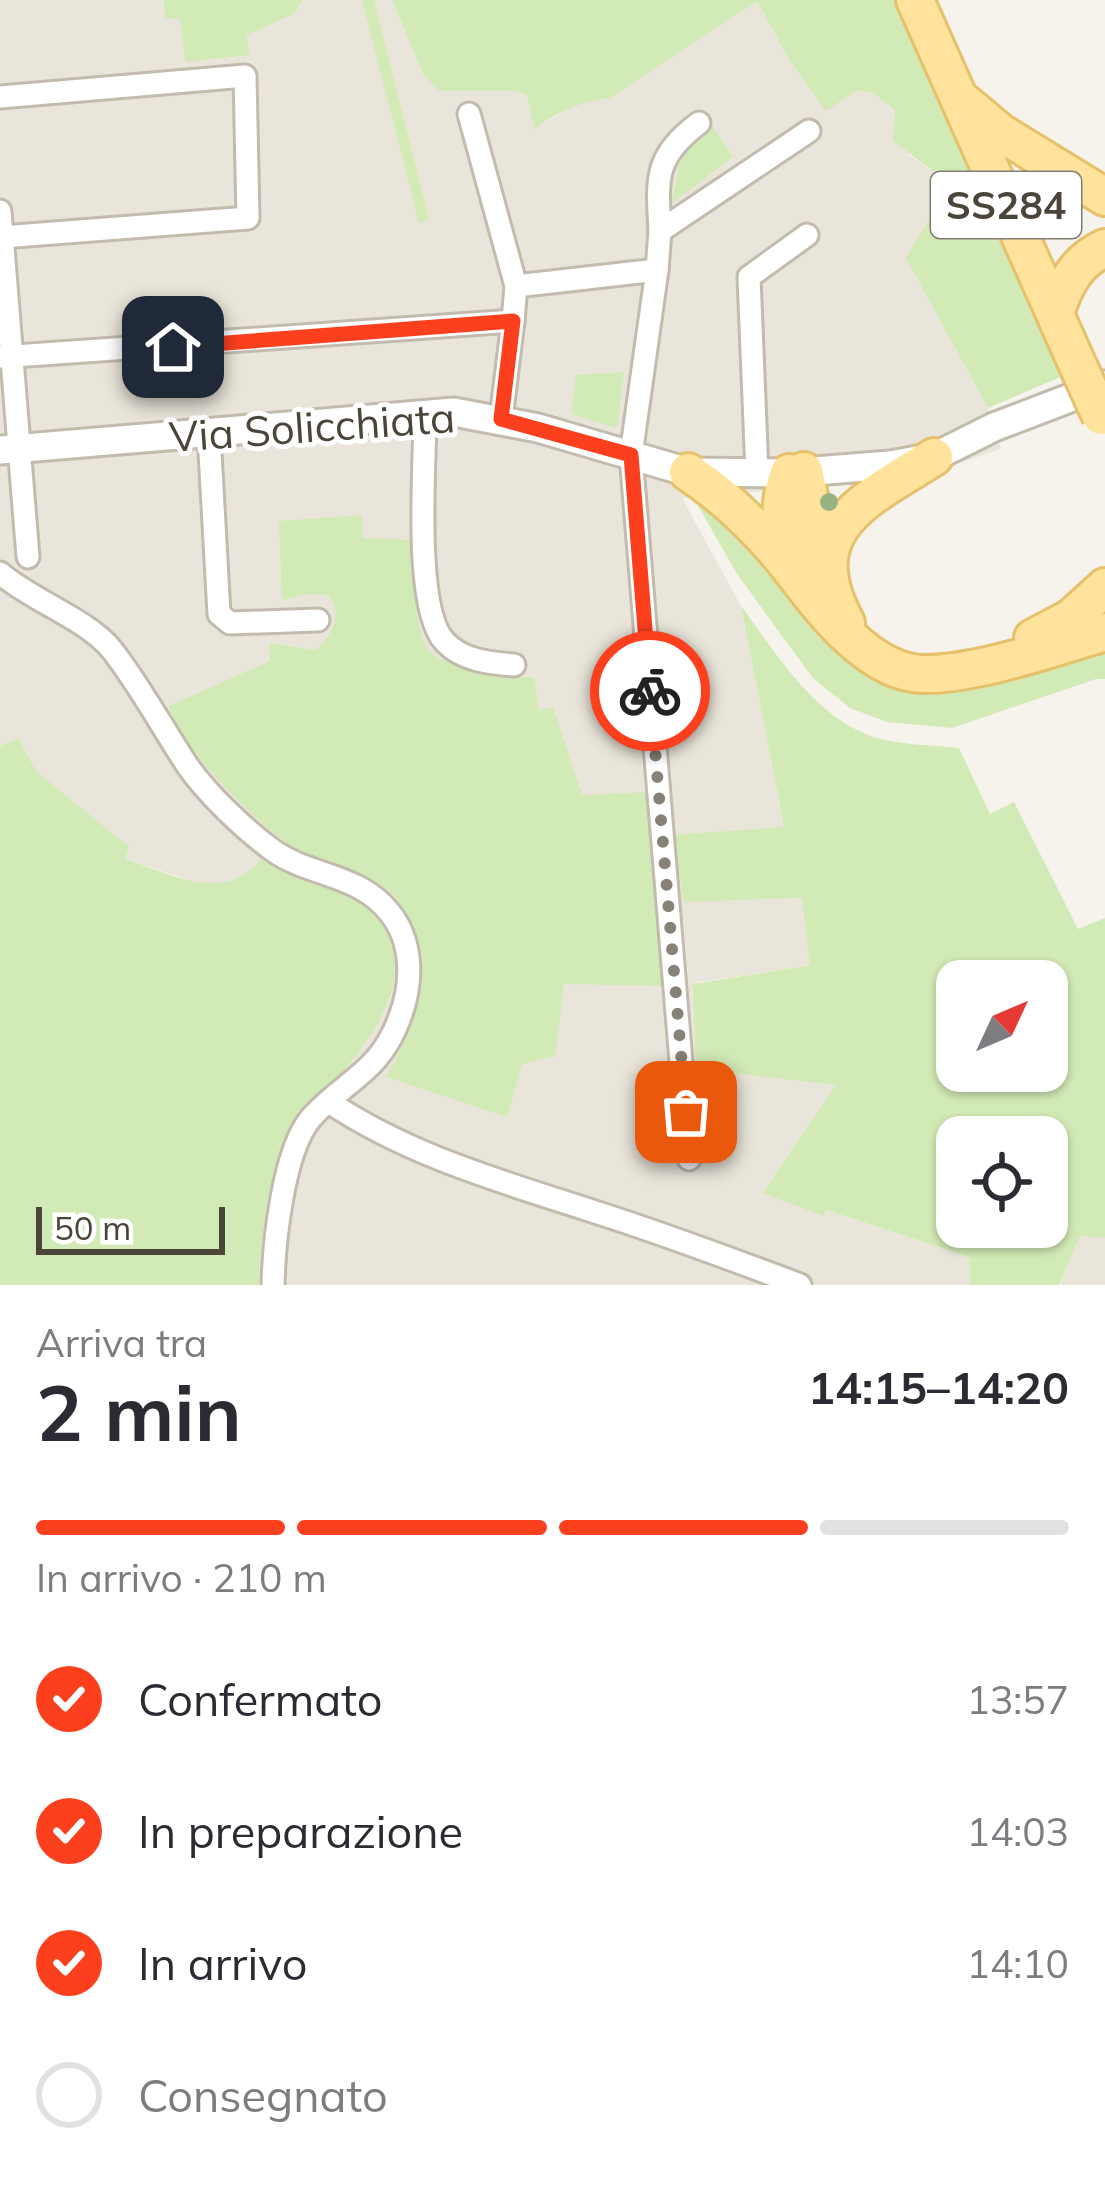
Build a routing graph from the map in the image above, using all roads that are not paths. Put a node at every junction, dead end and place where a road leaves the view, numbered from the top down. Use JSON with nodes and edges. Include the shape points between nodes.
{"nodes":[{"id":1,"x":915,"y":0,"type":"edge"},
{"id":2,"x":0,"y":97,"type":"edge"},
{"id":3,"x":958,"y":98,"type":"junction"},
{"id":4,"x":469,"y":114,"type":"dead end"},
{"id":5,"x":699,"y":123,"type":"dead end"},
{"id":6,"x":809,"y":131,"type":"dead end"},
{"id":7,"x":1105,"y":197,"type":"edge"},
{"id":8,"x":0,"y":211,"type":"edge"},
{"id":9,"x":660,"y":231,"type":"junction"},
{"id":10,"x":807,"y":235,"type":"dead end"},
{"id":11,"x":1105,"y":248,"type":"edge"},
{"id":12,"x":2,"y":249,"type":"edge"},
{"id":13,"x":657,"y":269,"type":"junction"},
{"id":14,"x":516,"y":286,"type":"junction"},
{"id":15,"x":1054,"y":313,"type":"junction"},
{"id":16,"x":513,"y":321,"type":"junction"},
{"id":17,"x":6,"y":357,"type":"edge"},
{"id":18,"x":1098,"y":398,"type":"edge"},
{"id":19,"x":425,"y":415,"type":"junction"},
{"id":20,"x":501,"y":419,"type":"junction"},
{"id":21,"x":208,"y":434,"type":"junction"},
{"id":22,"x":10,"y":449,"type":"edge"},
{"id":23,"x":631,"y":455,"type":"junction"},
{"id":24,"x":934,"y":457,"type":"junction"},
{"id":25,"x":688,"y":472,"type":"junction"},
{"id":26,"x":783,"y":472,"type":"junction"},
{"id":27,"x":28,"y":557,"type":"dead end"},
{"id":28,"x":0,"y":572,"type":"edge"},
{"id":29,"x":808,"y":572,"type":"junction"},
{"id":30,"x":1105,"y":587,"type":"edge"},
{"id":31,"x":318,"y":620,"type":"dead end"},
{"id":32,"x":1105,"y":632,"type":"edge"},
{"id":33,"x":988,"y":663,"type":"junction"},
{"id":34,"x":514,"y":665,"type":"dead end"},
{"id":35,"x":329,"y":1102,"type":"junction"},
{"id":36,"x":689,"y":1159,"type":"dead end"},
{"id":37,"x":273,"y":1285,"type":"edge"},
{"id":38,"x":800,"y":1285,"type":"edge"}],
"edges":[{"from":1,"to":3,"type":"main road","number":"SS284"},
{"from":2,"to":12,"type":"street","via":[[245,76],[248,218]]},
{"from":3,"to":7,"type":"main road"},
{"from":3,"to":15,"type":"main road","number":"SS284"},
{"from":4,"to":14,"type":"street"},
{"from":5,"to":9,"type":"street","via":[[662,159]]},
{"from":6,"to":9,"type":"street"},
{"from":8,"to":12,"type":"street"},
{"from":9,"to":13,"type":"street"},
{"from":10,"to":26,"type":"street","via":[[748,277]]},
{"from":11,"to":15,"type":"main road","via":[[1066,283]]},
{"from":12,"to":17,"type":"street"},
{"from":13,"to":14,"type":"street"},
{"from":13,"to":23,"type":"street"},
{"from":14,"to":16,"type":"street"},
{"from":15,"to":18,"type":"main road","number":"SS284"},
{"from":16,"to":17,"type":"street"},
{"from":16,"to":20,"type":"street"},
{"from":17,"to":22,"type":"street"},
{"from":18,"to":24,"type":"street","via":[[994,427]]},
{"from":19,"to":20,"type":"street","name":"Via Solicchiata"},
{"from":19,"to":21,"type":"street","name":"Via Solicchiata"},
{"from":19,"to":34,"type":"street","via":[[424,569],[433,624],[455,651]]},
{"from":20,"to":23,"type":"street","name":"Via Solicchiata"},
{"from":21,"to":22,"type":"street","name":"Via Solicchiata"},
{"from":21,"to":31,"type":"street","via":[[219,614],[230,623]]},
{"from":22,"to":27,"type":"street"},
{"from":23,"to":25,"type":"street","name":"Via Solicchiata"},
{"from":23,"to":36,"type":"street"},
{"from":24,"to":26,"type":"street","name":"Via Solicchiata"},
{"from":24,"to":29,"type":"main road","via":[[845,518]]},
{"from":25,"to":26,"type":"street","name":"Via Solicchiata"},
{"from":25,"to":29,"type":"main road"},
{"from":26,"to":29,"type":"main road"},
{"from":28,"to":35,"type":"street","via":[[109,646],[190,770],[271,849],[374,895],[399,926],[409,969],[400,1016],[368,1072]]},
{"from":29,"to":33,"type":"main road","via":[[856,642],[890,666],[920,675]]},
{"from":30,"to":33,"type":"main road","via":[[1071,618]]},
{"from":32,"to":33,"type":"main road"},
{"from":35,"to":37,"type":"street","via":[[299,1137],[274,1234]]},
{"from":35,"to":38,"type":"street","via":[[427,1156]]}]}
